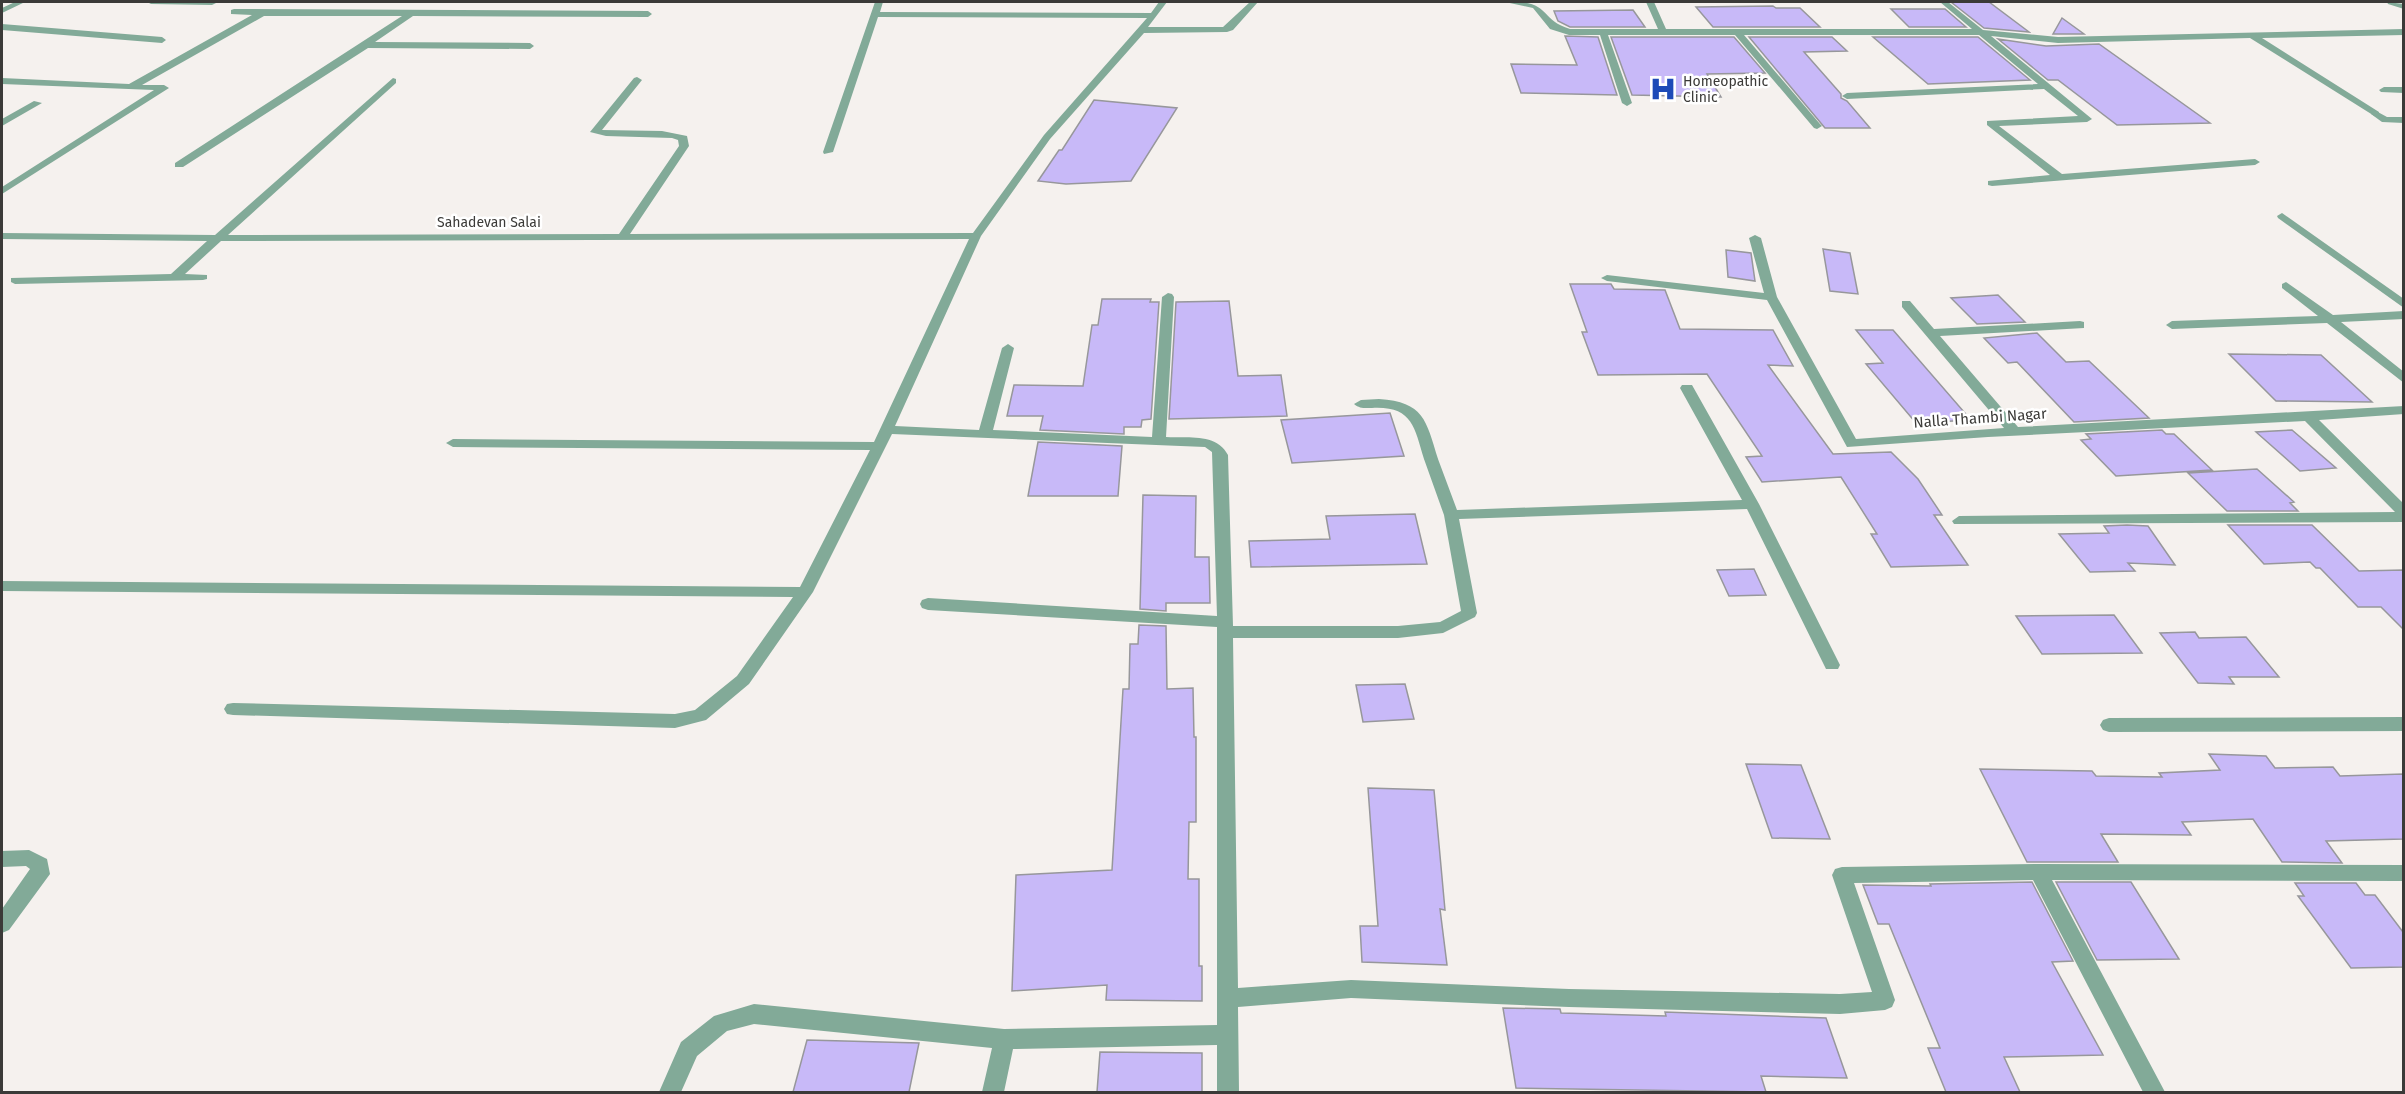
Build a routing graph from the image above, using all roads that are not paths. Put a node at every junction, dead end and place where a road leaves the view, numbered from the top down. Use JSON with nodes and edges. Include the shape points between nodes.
{"nodes":[{"id":1,"x":21,"y":2,"type":"edge"},
{"id":2,"x":151,"y":2,"type":"edge"},
{"id":3,"x":483,"y":2,"type":"edge"},
{"id":4,"x":879,"y":2,"type":"edge"},
{"id":5,"x":1163,"y":2,"type":"edge"},
{"id":6,"x":1254,"y":2,"type":"edge"},
{"id":7,"x":1509,"y":2,"type":"edge"},
{"id":8,"x":1650,"y":2,"type":"edge"},
{"id":9,"x":1944,"y":2,"type":"edge"},
{"id":10,"x":2391,"y":2,"type":"edge"},
{"id":11,"x":212,"y":3,"type":"dead end"},
{"id":12,"x":2403,"y":7,"type":"edge"},
{"id":13,"x":2,"y":11,"type":"edge"},
{"id":14,"x":234,"y":12,"type":"dead end"},
{"id":15,"x":262,"y":13,"type":"junction"},
{"id":16,"x":466,"y":14,"type":"junction"},
{"id":17,"x":648,"y":14,"type":"dead end"},
{"id":18,"x":874,"y":14,"type":"junction"},
{"id":19,"x":409,"y":15,"type":"junction"},
{"id":20,"x":1154,"y":16,"type":"junction"},
{"id":21,"x":2,"y":27,"type":"edge"},
{"id":22,"x":1142,"y":30,"type":"junction"},
{"id":23,"x":1603,"y":32,"type":"junction"},
{"id":24,"x":1664,"y":32,"type":"junction"},
{"id":25,"x":1737,"y":32,"type":"junction"},
{"id":26,"x":1979,"y":32,"type":"junction"},
{"id":27,"x":2403,"y":32,"type":"edge"},
{"id":28,"x":2253,"y":36,"type":"junction"},
{"id":29,"x":162,"y":40,"type":"dead end"},
{"id":30,"x":366,"y":45,"type":"junction"},
{"id":31,"x":530,"y":46,"type":"dead end"},
{"id":32,"x":2,"y":81,"type":"edge"},
{"id":33,"x":393,"y":81,"type":"dead end"},
{"id":34,"x":637,"y":81,"type":"dead end"},
{"id":35,"x":2046,"y":86,"type":"junction"},
{"id":36,"x":131,"y":87,"type":"junction"},
{"id":37,"x":2384,"y":90,"type":"dead end"},
{"id":38,"x":2403,"y":90,"type":"edge"},
{"id":39,"x":1847,"y":96,"type":"dead end"},
{"id":40,"x":37,"y":103,"type":"dead end"},
{"id":41,"x":1627,"y":103,"type":"dead end"},
{"id":42,"x":2403,"y":120,"type":"edge"},
{"id":43,"x":2,"y":123,"type":"edge"},
{"id":44,"x":1817,"y":126,"type":"dead end"},
{"id":45,"x":828,"y":152,"type":"dead end"},
{"id":46,"x":2255,"y":162,"type":"dead end"},
{"id":47,"x":179,"y":165,"type":"dead end"},
{"id":48,"x":2061,"y":179,"type":"junction"},
{"id":49,"x":1992,"y":183,"type":"dead end"},
{"id":50,"x":2,"y":191,"type":"edge"},
{"id":51,"x":2282,"y":216,"type":"dead end"},
{"id":52,"x":2,"y":236,"type":"edge"},
{"id":53,"x":976,"y":236,"type":"junction"},
{"id":54,"x":622,"y":237,"type":"junction"},
{"id":55,"x":216,"y":238,"type":"junction"},
{"id":56,"x":1755,"y":238,"type":"dead end"},
{"id":57,"x":174,"y":277,"type":"junction"},
{"id":58,"x":203,"y":277,"type":"dead end"},
{"id":59,"x":1607,"y":278,"type":"dead end"},
{"id":60,"x":15,"y":280,"type":"dead end"},
{"id":61,"x":2286,"y":286,"type":"dead end"},
{"id":62,"x":1168,"y":297,"type":"dead end"},
{"id":63,"x":1771,"y":297,"type":"junction"},
{"id":64,"x":1906,"y":304,"type":"dead end"},
{"id":65,"x":2403,"y":305,"type":"edge"},
{"id":66,"x":2403,"y":315,"type":"edge"},
{"id":67,"x":2330,"y":320,"type":"junction"},
{"id":68,"x":2080,"y":325,"type":"dead end"},
{"id":69,"x":2172,"y":325,"type":"dead end"},
{"id":70,"x":1931,"y":333,"type":"junction"},
{"id":71,"x":1008,"y":348,"type":"dead end"},
{"id":72,"x":2403,"y":379,"type":"edge"},
{"id":73,"x":1687,"y":388,"type":"dead end"},
{"id":74,"x":1361,"y":404,"type":"dead end"},
{"id":75,"x":2403,"y":410,"type":"edge"},
{"id":76,"x":2308,"y":417,"type":"junction"},
{"id":77,"x":887,"y":430,"type":"junction"},
{"id":78,"x":2015,"y":432,"type":"junction"},
{"id":79,"x":985,"y":434,"type":"junction"},
{"id":80,"x":1159,"y":441,"type":"junction"},
{"id":81,"x":453,"y":443,"type":"dead end"},
{"id":82,"x":879,"y":446,"type":"junction"},
{"id":83,"x":1752,"y":504,"type":"junction"},
{"id":84,"x":1451,"y":515,"type":"junction"},
{"id":85,"x":2403,"y":515,"type":"edge"},
{"id":86,"x":1959,"y":521,"type":"dead end"},
{"id":87,"x":2,"y":586,"type":"edge"},
{"id":88,"x":805,"y":592,"type":"junction"},
{"id":89,"x":928,"y":604,"type":"dead end"},
{"id":90,"x":1225,"y":627,"type":"junction"},
{"id":91,"x":1832,"y":665,"type":"dead end"},
{"id":92,"x":233,"y":709,"type":"dead end"},
{"id":93,"x":2403,"y":724,"type":"edge"},
{"id":94,"x":2109,"y":725,"type":"dead end"},
{"id":95,"x":2,"y":859,"type":"edge"},
{"id":96,"x":2038,"y":872,"type":"junction"},
{"id":97,"x":2403,"y":873,"type":"edge"},
{"id":98,"x":2,"y":924,"type":"edge"},
{"id":99,"x":1227,"y":998,"type":"junction"},
{"id":100,"x":1227,"y":1035,"type":"junction"},
{"id":101,"x":1004,"y":1039,"type":"junction"},
{"id":102,"x":670,"y":1092,"type":"edge"},
{"id":103,"x":993,"y":1092,"type":"edge"},
{"id":104,"x":1228,"y":1092,"type":"edge"},
{"id":105,"x":2154,"y":1092,"type":"edge"}],
"edges":[{"from":1,"to":13,"type":"street"},
{"from":2,"to":11,"type":"street"},
{"from":3,"to":16,"type":"street"},
{"from":4,"to":18,"type":"street"},
{"from":5,"to":20,"type":"street"},
{"from":6,"to":22,"type":"street","via":[[1224,30]]},
{"from":7,"to":23,"type":"street","via":[[1534,4],[1559,30]]},
{"from":8,"to":24,"type":"street"},
{"from":9,"to":26,"type":"street"},
{"from":10,"to":12,"type":"street"},
{"from":14,"to":15,"type":"street"},
{"from":15,"to":19,"type":"street"},
{"from":15,"to":36,"type":"street"},
{"from":16,"to":17,"type":"street"},
{"from":16,"to":19,"type":"street"},
{"from":18,"to":20,"type":"street"},
{"from":18,"to":45,"type":"street"},
{"from":19,"to":30,"type":"street"},
{"from":20,"to":22,"type":"street"},
{"from":21,"to":29,"type":"street"},
{"from":22,"to":53,"type":"street","via":[[1047,136]]},
{"from":23,"to":24,"type":"street"},
{"from":23,"to":41,"type":"street"},
{"from":24,"to":25,"type":"street"},
{"from":25,"to":26,"type":"street"},
{"from":25,"to":44,"type":"street"},
{"from":26,"to":28,"type":"street","via":[[2058,40]]},
{"from":26,"to":35,"type":"street"},
{"from":27,"to":28,"type":"street"},
{"from":28,"to":42,"type":"street","via":[[2385,120]]},
{"from":30,"to":31,"type":"street"},
{"from":30,"to":47,"type":"street"},
{"from":32,"to":36,"type":"street"},
{"from":33,"to":55,"type":"street"},
{"from":34,"to":54,"type":"street","via":[[595,132],[670,134],[683,138],[684,146]]},
{"from":35,"to":39,"type":"street"},
{"from":35,"to":48,"type":"street","via":[[2086,119],[1990,123]]},
{"from":36,"to":50,"type":"street","via":[[164,88]]},
{"from":37,"to":38,"type":"street"},
{"from":40,"to":43,"type":"street"},
{"from":46,"to":48,"type":"street"},
{"from":48,"to":49,"type":"street"},
{"from":51,"to":65,"type":"street"},
{"from":52,"to":55,"type":"street","name":"Sahadevan Salai"},
{"from":53,"to":54,"type":"street","name":"Sahadevan Salai"},
{"from":53,"to":77,"type":"street"},
{"from":54,"to":55,"type":"street","name":"Sahadevan Salai"},
{"from":55,"to":57,"type":"street"},
{"from":56,"to":63,"type":"street"},
{"from":57,"to":58,"type":"street"},
{"from":57,"to":60,"type":"street"},
{"from":59,"to":63,"type":"street"},
{"from":61,"to":67,"type":"street"},
{"from":62,"to":80,"type":"street"},
{"from":63,"to":78,"type":"street","name":"Nalla Thambi Nagar","via":[[1852,444]]},
{"from":64,"to":70,"type":"street"},
{"from":66,"to":67,"type":"street"},
{"from":67,"to":69,"type":"street"},
{"from":67,"to":72,"type":"street"},
{"from":68,"to":70,"type":"street"},
{"from":70,"to":78,"type":"street"},
{"from":71,"to":79,"type":"street"},
{"from":73,"to":83,"type":"street"},
{"from":74,"to":84,"type":"street","via":[[1392,402],[1412,412]]},
{"from":75,"to":76,"type":"street","name":"Nalla Thambi Nagar"},
{"from":76,"to":78,"type":"street","name":"Nalla Thambi Nagar"},
{"from":76,"to":85,"type":"street"},
{"from":77,"to":79,"type":"street"},
{"from":77,"to":82,"type":"street"},
{"from":79,"to":80,"type":"street"},
{"from":80,"to":90,"type":"street","via":[[1208,443],[1221,455]]},
{"from":81,"to":82,"type":"street"},
{"from":82,"to":88,"type":"street"},
{"from":83,"to":84,"type":"street"},
{"from":83,"to":91,"type":"street"},
{"from":84,"to":90,"type":"street","via":[[1469,613],[1443,627],[1398,632]]},
{"from":85,"to":86,"type":"street"},
{"from":87,"to":88,"type":"street"},
{"from":88,"to":92,"type":"street","via":[[743,680],[700,715],[675,721]]},
{"from":89,"to":90,"type":"street"},
{"from":90,"to":99,"type":"street"},
{"from":93,"to":94,"type":"street"},
{"from":95,"to":98,"type":"street","via":[[29,858],[40,865],[40,874]]},
{"from":96,"to":97,"type":"street"},
{"from":96,"to":99,"type":"street","via":[[1842,875],[1886,1000],[1828,1004],[1351,989]]},
{"from":96,"to":105,"type":"street"},
{"from":99,"to":100,"type":"street"},
{"from":100,"to":101,"type":"street"},
{"from":100,"to":104,"type":"street"},
{"from":101,"to":102,"type":"street","via":[[754,1014],[721,1023],[689,1049]]},
{"from":101,"to":103,"type":"street"}]}
